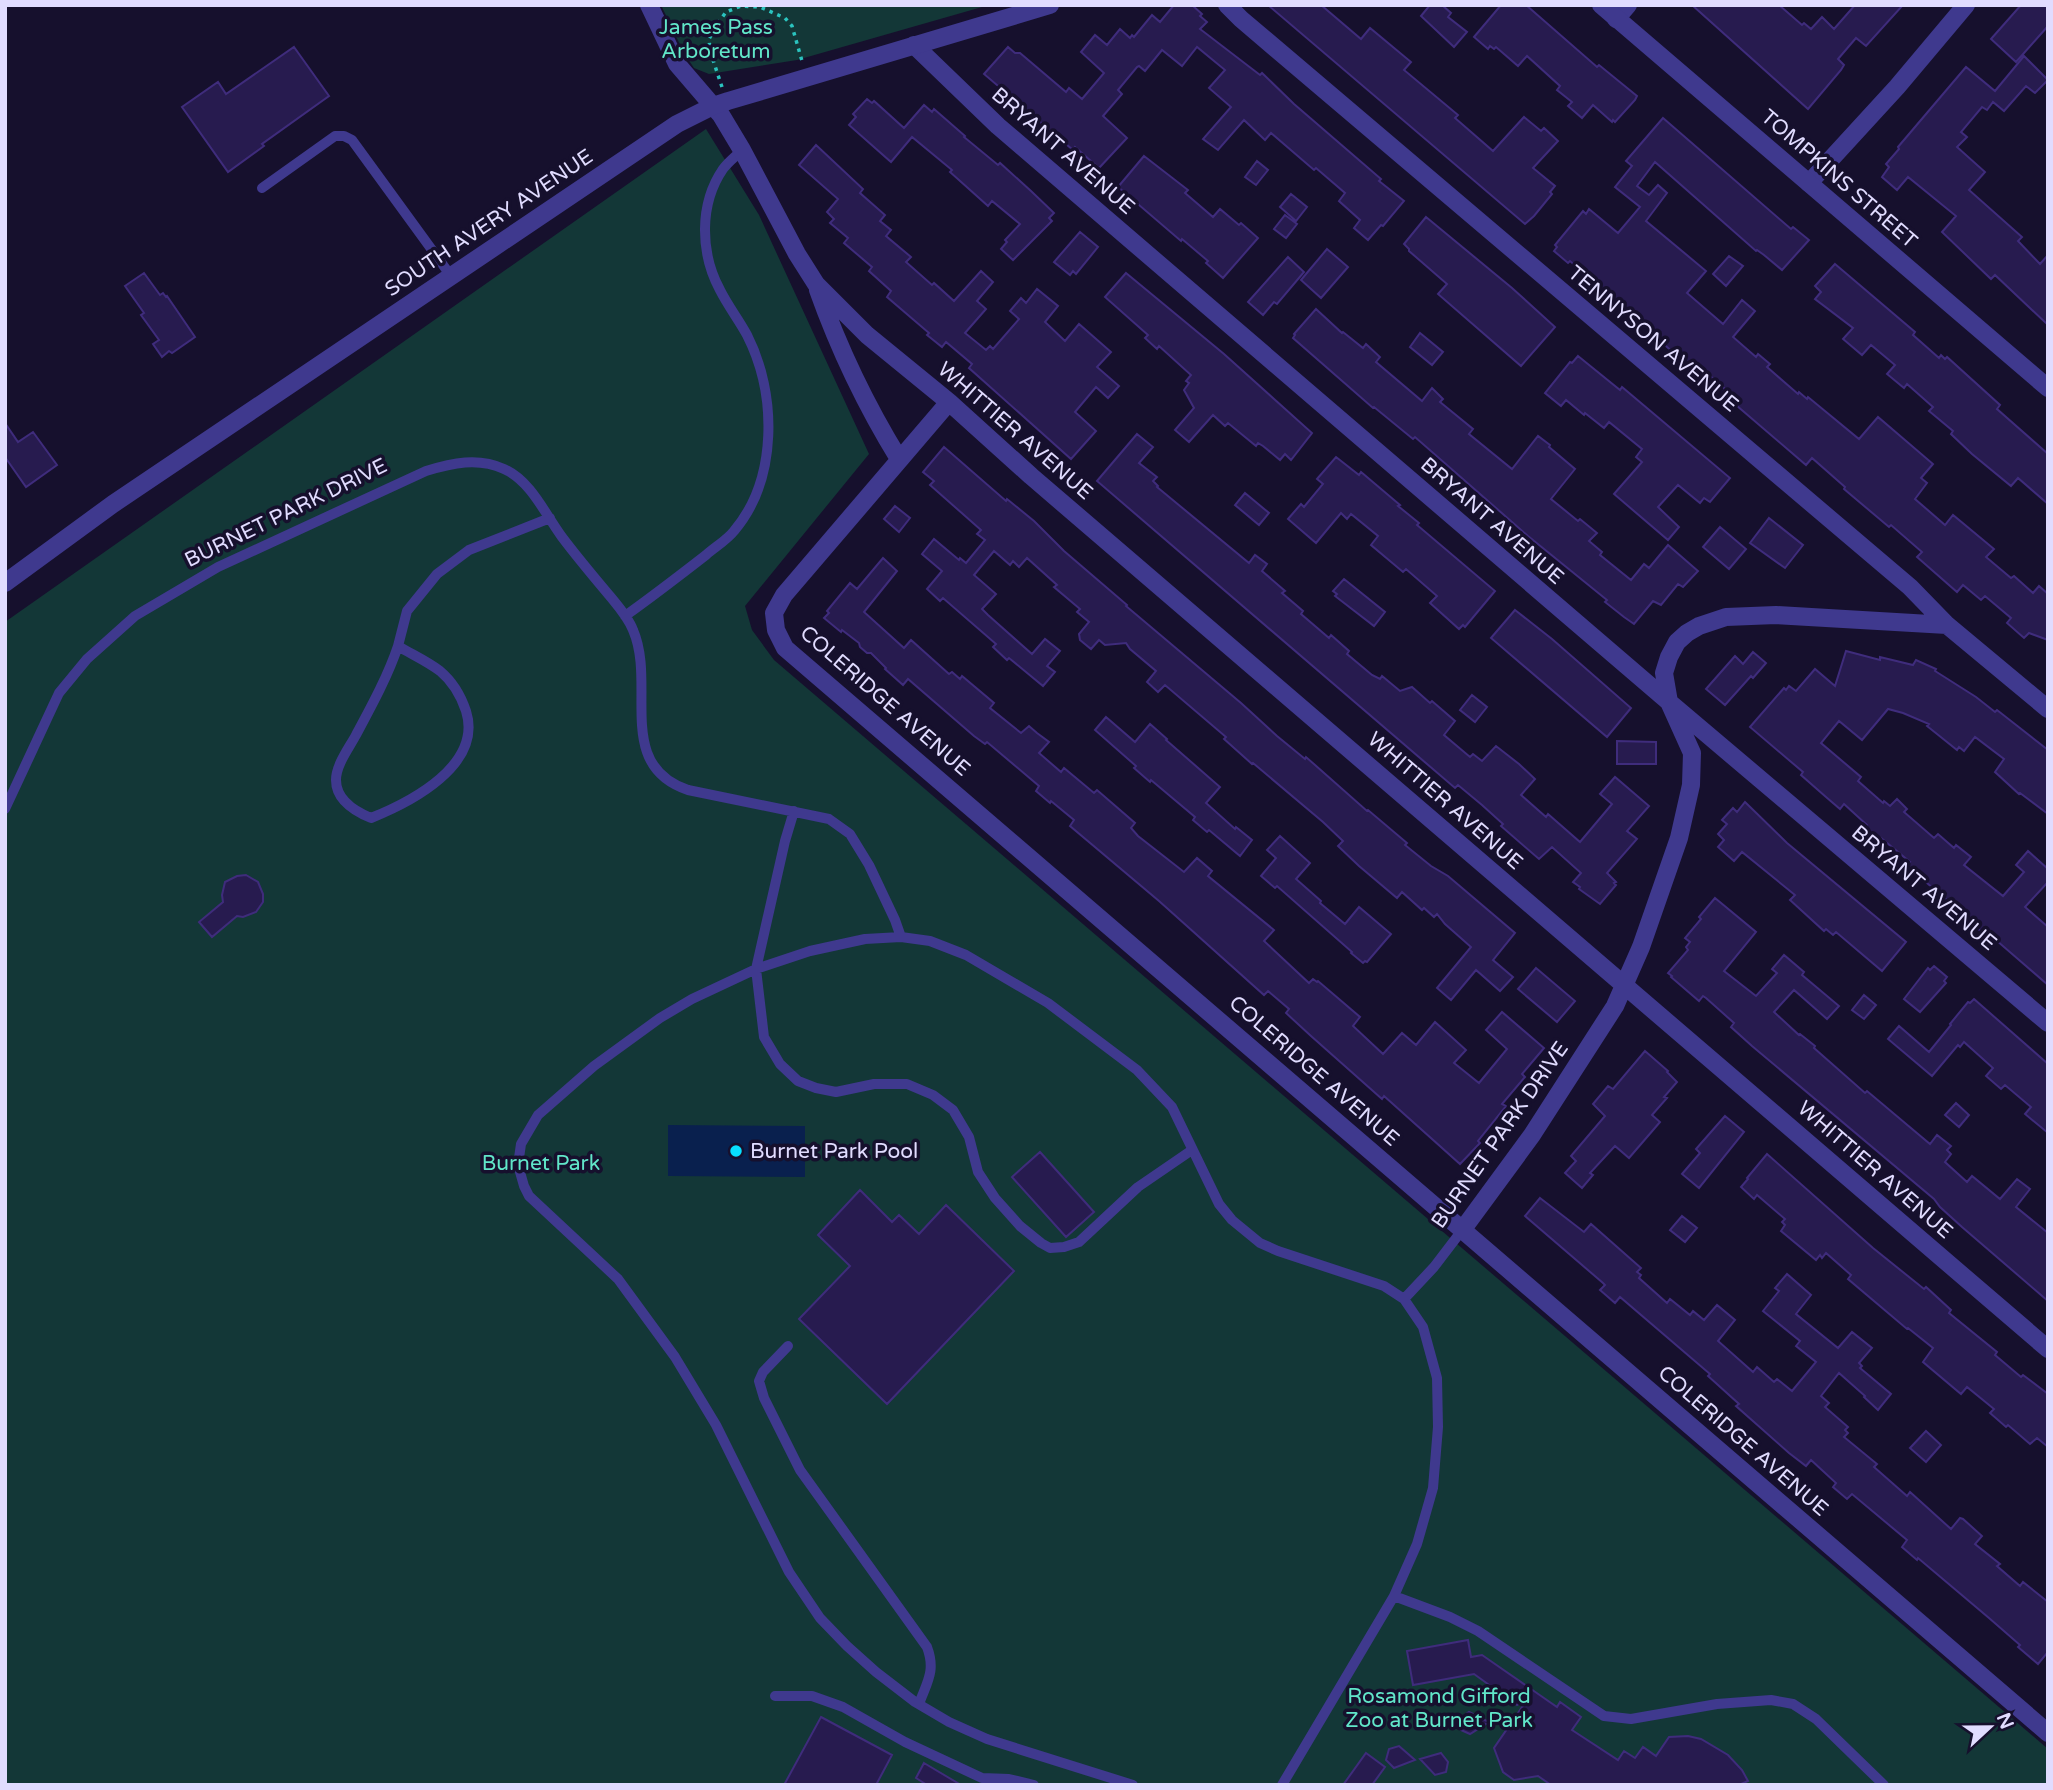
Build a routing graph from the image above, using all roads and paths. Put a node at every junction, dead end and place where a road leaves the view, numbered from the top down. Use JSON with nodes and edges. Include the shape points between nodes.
{"nodes":[{"id":1,"x":649,"y":5,"type":"edge"},
{"id":2,"x":1050,"y":5,"type":"edge"},
{"id":3,"x":1227,"y":5,"type":"edge"},
{"id":4,"x":1601,"y":5,"type":"edge"},
{"id":5,"x":1966,"y":5,"type":"edge"},
{"id":6,"x":753,"y":6,"type":"edge"},
{"id":7,"x":1622,"y":12,"type":"edge"},
{"id":8,"x":914,"y":45,"type":"junction"},
{"id":9,"x":806,"y":77,"type":"junction"},
{"id":10,"x":720,"y":104,"type":"junction"},
{"id":11,"x":742,"y":150,"type":"junction"},
{"id":12,"x":1809,"y":183,"type":"junction"},
{"id":13,"x":262,"y":188,"type":"dead end"},
{"id":14,"x":451,"y":276,"type":"junction"},
{"id":15,"x":816,"y":284,"type":"junction"},
{"id":16,"x":2048,"y":388,"type":"edge"},
{"id":17,"x":949,"y":402,"type":"junction"},
{"id":18,"x":900,"y":459,"type":"junction"},
{"id":19,"x":550,"y":518,"type":"junction"},
{"id":20,"x":5,"y":583,"type":"edge"},
{"id":21,"x":625,"y":615,"type":"junction"},
{"id":22,"x":1947,"y":625,"type":"junction"},
{"id":23,"x":398,"y":646,"type":"junction"},
{"id":24,"x":1669,"y":702,"type":"junction"},
{"id":25,"x":2047,"y":708,"type":"edge"},
{"id":26,"x":5,"y":809,"type":"edge"},
{"id":27,"x":794,"y":811,"type":"junction"},
{"id":28,"x":901,"y":937,"type":"junction"},
{"id":29,"x":755,"y":969,"type":"junction"},
{"id":30,"x":1624,"y":985,"type":"junction"},
{"id":31,"x":2048,"y":1023,"type":"edge"},
{"id":32,"x":1192,"y":1150,"type":"junction"},
{"id":33,"x":1463,"y":1229,"type":"junction"},
{"id":34,"x":1404,"y":1298,"type":"junction"},
{"id":35,"x":788,"y":1346,"type":"dead end"},
{"id":36,"x":2048,"y":1349,"type":"edge"},
{"id":37,"x":1394,"y":1596,"type":"junction"},
{"id":38,"x":775,"y":1696,"type":"dead end"},
{"id":39,"x":919,"y":1704,"type":"junction"},
{"id":40,"x":2048,"y":1733,"type":"edge"},
{"id":41,"x":1034,"y":1785,"type":"edge"},
{"id":42,"x":1133,"y":1785,"type":"edge"},
{"id":43,"x":1282,"y":1785,"type":"edge"},
{"id":44,"x":1884,"y":1785,"type":"edge"}],
"edges":[{"from":1,"to":10,"type":"street","name":"WHITTIER AVENUE","via":[[677,64]]},
{"from":2,"to":8,"type":"street","name":"SOUTH AVERY AVENUE"},
{"from":3,"to":22,"type":"street","name":"TENNYSON AVENUE","via":[[1909,587]]},
{"from":4,"to":7,"type":"street","name":"TOMPKINS STREET"},
{"from":5,"to":12,"type":"street"},
{"from":6,"to":9,"type":"path","via":[[785,18],[792,26]]},
{"from":6,"to":10,"type":"path","via":[[726,12],[709,39]]},
{"from":7,"to":12,"type":"street","name":"TOMPKINS STREET"},
{"from":8,"to":9,"type":"street","name":"SOUTH AVERY AVENUE"},
{"from":8,"to":24,"type":"street","name":"BRYANT AVENUE","via":[[998,126]]},
{"from":9,"to":10,"type":"street","name":"SOUTH AVERY AVENUE"},
{"from":10,"to":11,"type":"street","name":"WHITTIER AVENUE","via":[[721,115]]},
{"from":10,"to":14,"type":"street","name":"SOUTH AVERY AVENUE","via":[[677,124]]},
{"from":11,"to":15,"type":"street","name":"WHITTIER AVENUE"},
{"from":11,"to":21,"type":"lane","via":[[723,168],[712,192],[704,224],[705,252],[764,378],[769,439],[763,478],[733,533]]},
{"from":12,"to":16,"type":"street","name":"TOMPKINS STREET"},
{"from":13,"to":14,"type":"lane","via":[[335,136],[344,136],[352,140]]},
{"from":14,"to":20,"type":"street","name":"SOUTH AVERY AVENUE","via":[[113,504]]},
{"from":15,"to":17,"type":"street","name":"WHITTIER AVENUE","via":[[867,335]]},
{"from":15,"to":18,"type":"street","name":"WHITTIER AVENUE","via":[[832,327]]},
{"from":17,"to":18,"type":"street","name":"COLERIDGE AVENUE"},
{"from":17,"to":30,"type":"street","name":"WHITTIER AVENUE"},
{"from":18,"to":33,"type":"street","name":"COLERIDGE AVENUE","via":[[784,596],[774,613],[785,648]]},
{"from":19,"to":21,"type":"lane","name":"BURNET PARK DRIVE"},
{"from":19,"to":23,"type":"lane","via":[[469,550],[437,574],[407,611]]},
{"from":19,"to":26,"type":"lane","name":"BURNET PARK DRIVE","via":[[519,478],[506,469],[483,462],[450,464],[218,567],[135,616],[87,659],[60,693]]},
{"from":21,"to":27,"type":"lane","name":"BURNET PARK DRIVE","via":[[634,632],[642,670],[644,747],[656,772],[688,790]]},
{"from":22,"to":24,"type":"street","name":"BURNET PARK DRIVE","via":[[1776,615],[1726,617],[1699,626],[1677,642],[1664,673]]},
{"from":22,"to":25,"type":"street","name":"TENNYSON AVENUE"},
{"from":23,"to":23,"type":"lane","via":[[452,684],[470,723],[464,747],[436,783],[370,818],[348,806],[336,779]]},
{"from":24,"to":30,"type":"street","name":"BURNET PARK DRIVE","via":[[1692,752],[1690,785],[1679,838]]},
{"from":24,"to":31,"type":"street","name":"BRYANT AVENUE"},
{"from":27,"to":28,"type":"lane","name":"BURNET PARK DRIVE","via":[[829,819],[850,834]]},
{"from":27,"to":29,"type":"lane"},
{"from":28,"to":29,"type":"lane","via":[[810,951]]},
{"from":28,"to":32,"type":"lane","via":[[930,941],[966,955],[1048,1003],[1137,1070],[1172,1107]]},
{"from":29,"to":32,"type":"lane","via":[[764,1037],[780,1064],[798,1082],[835,1092],[874,1084],[907,1084],[933,1095],[959,1119],[978,1172],[995,1198],[1020,1226],[1050,1248],[1079,1242],[1138,1186]]},
{"from":29,"to":39,"type":"lane","via":[[660,1018],[594,1066],[538,1115],[521,1144],[518,1165],[529,1196],[618,1279],[675,1357],[716,1425],[789,1572],[820,1618],[846,1646]]},
{"from":30,"to":33,"type":"street","name":"BURNET PARK DRIVE","via":[[1532,1135]]},
{"from":30,"to":36,"type":"street","name":"WHITTIER AVENUE"},
{"from":32,"to":34,"type":"lane","via":[[1219,1204],[1260,1243],[1384,1286]]},
{"from":33,"to":34,"type":"lane","name":"BURNET PARK DRIVE"},
{"from":33,"to":40,"type":"street","name":"COLERIDGE AVENUE"},
{"from":34,"to":37,"type":"lane","via":[[1423,1327],[1437,1378],[1438,1427],[1433,1488],[1418,1544]]},
{"from":35,"to":39,"type":"lane","via":[[763,1372],[759,1381],[764,1398],[800,1470],[927,1647],[932,1670]]},
{"from":37,"to":43,"type":"lane"},
{"from":37,"to":44,"type":"lane","via":[[1478,1631],[1604,1716],[1631,1719],[1771,1700],[1793,1704]]},
{"from":38,"to":41,"type":"lane","via":[[812,1696],[843,1707],[982,1778]]},
{"from":39,"to":42,"type":"lane","via":[[987,1739]]}]}
